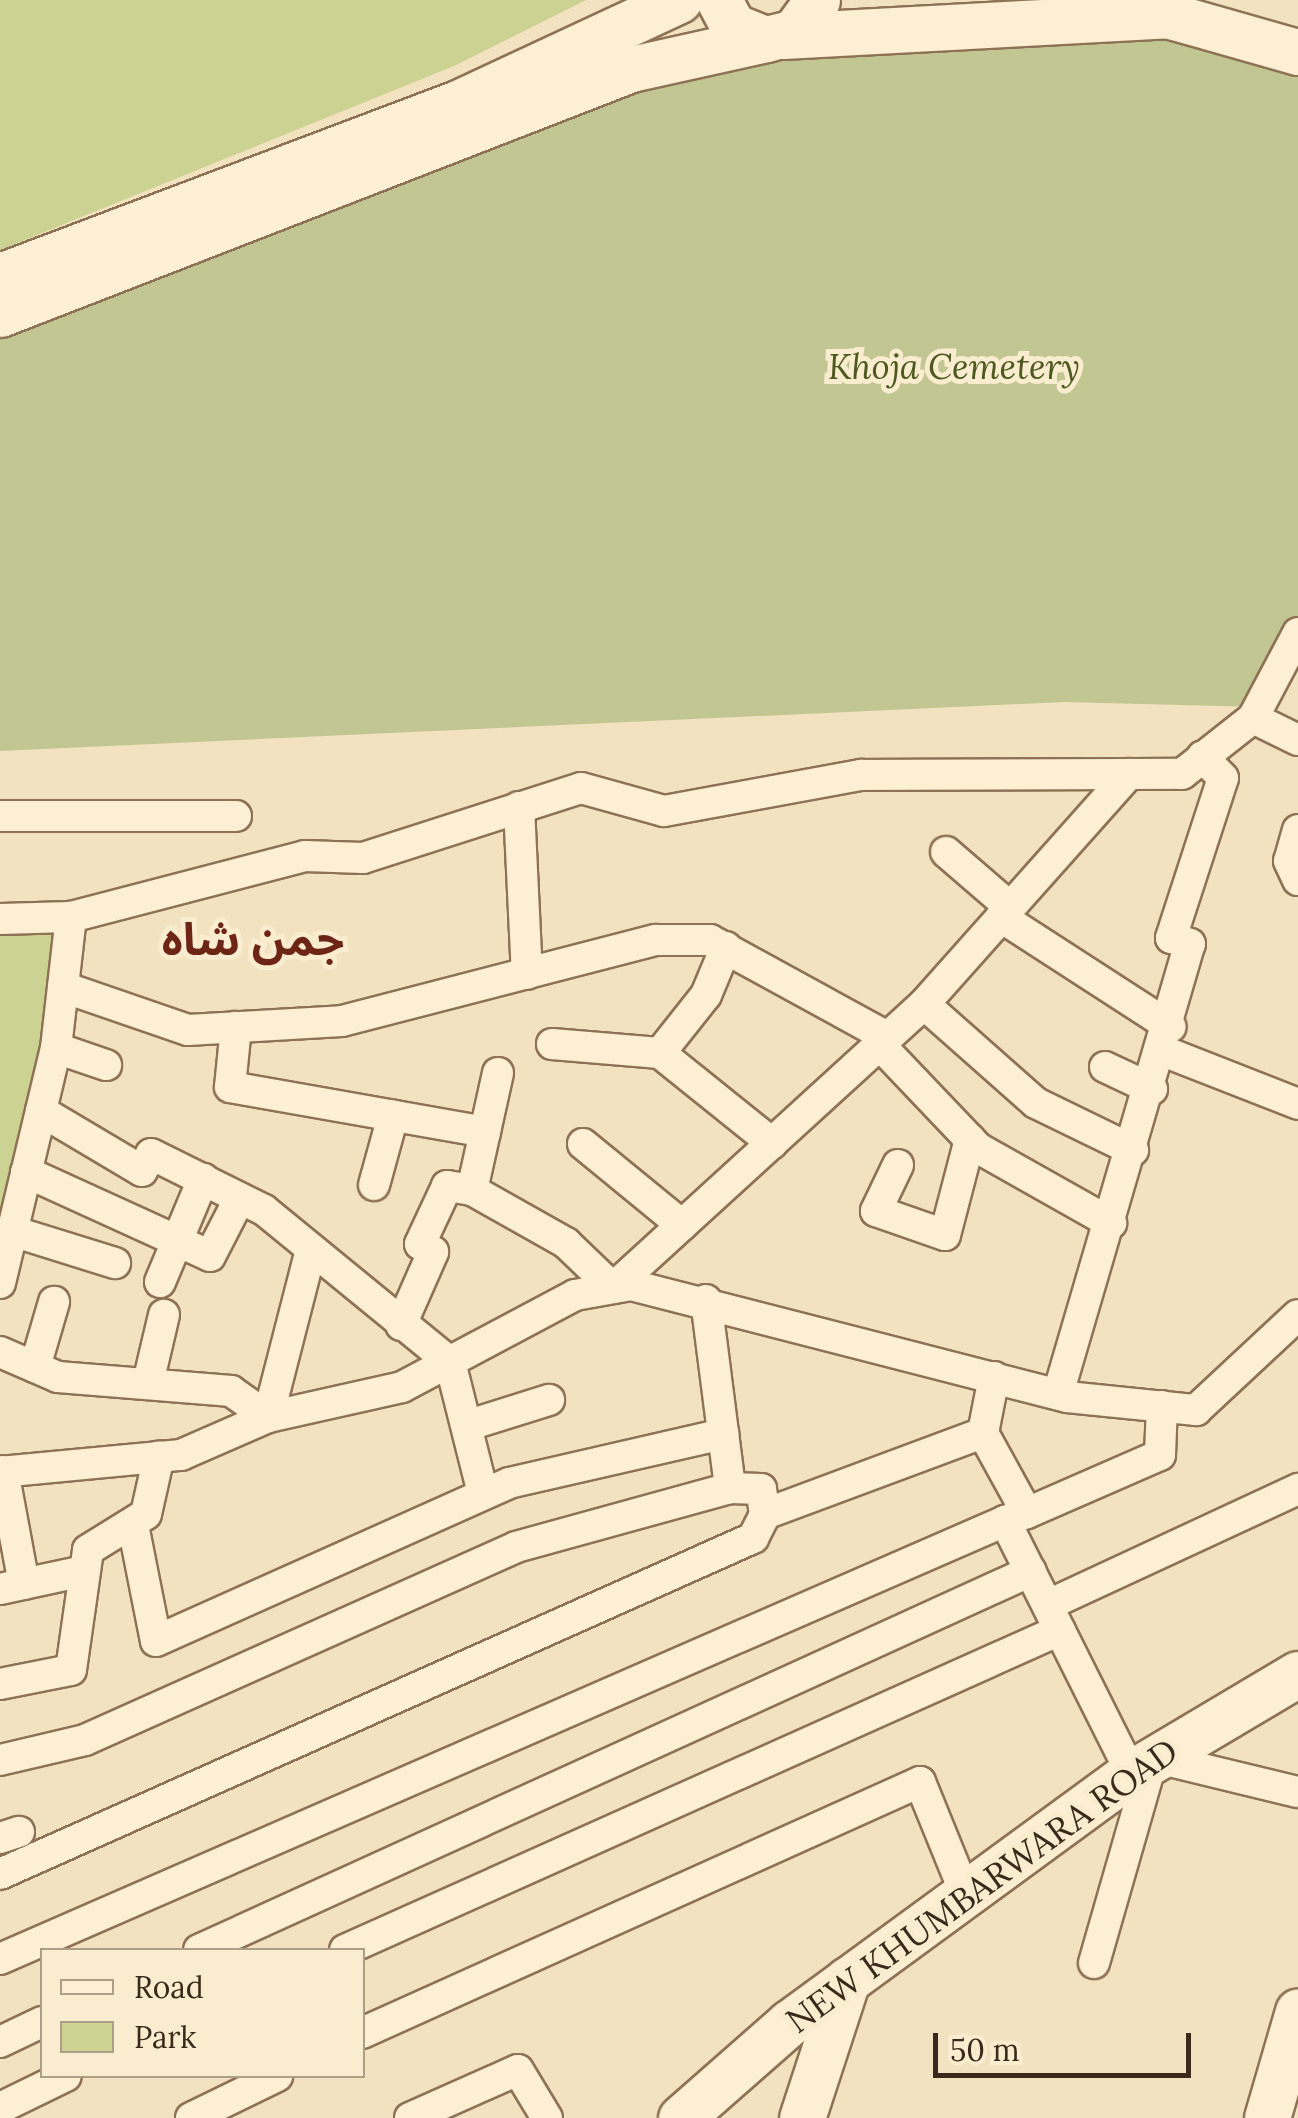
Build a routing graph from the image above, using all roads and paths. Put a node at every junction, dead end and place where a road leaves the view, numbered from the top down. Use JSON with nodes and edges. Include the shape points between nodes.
{"nodes":[{"id":1,"x":679,"y":0,"type":"edge"},
{"id":2,"x":719,"y":0,"type":"edge"},
{"id":3,"x":817,"y":0,"type":"edge"},
{"id":4,"x":1070,"y":0,"type":"edge"},
{"id":5,"x":1167,"y":15,"type":"junction"},
{"id":6,"x":774,"y":38,"type":"junction"},
{"id":7,"x":1298,"y":52,"type":"edge"},
{"id":8,"x":0,"y":276,"type":"edge"},
{"id":9,"x":0,"y":314,"type":"edge"},
{"id":10,"x":1298,"y":633,"type":"edge"},
{"id":11,"x":1253,"y":718,"type":"junction"},
{"id":12,"x":1298,"y":740,"type":"edge"},
{"id":13,"x":1202,"y":756,"type":"junction"},
{"id":14,"x":1129,"y":774,"type":"junction"},
{"id":15,"x":519,"y":807,"type":"junction"},
{"id":16,"x":0,"y":816,"type":"edge"},
{"id":17,"x":236,"y":816,"type":"dead end"},
{"id":18,"x":1298,"y":830,"type":"edge"},
{"id":19,"x":946,"y":852,"type":"dead end"},
{"id":20,"x":1298,"y":880,"type":"edge"},
{"id":21,"x":1006,"y":912,"type":"junction"},
{"id":22,"x":71,"y":917,"type":"junction"},
{"id":23,"x":0,"y":919,"type":"edge"},
{"id":24,"x":726,"y":946,"type":"junction"},
{"id":25,"x":526,"y":974,"type":"junction"},
{"id":26,"x":63,"y":987,"type":"junction"},
{"id":27,"x":924,"y":1004,"type":"junction"},
{"id":28,"x":236,"y":1027,"type":"junction"},
{"id":29,"x":1167,"y":1039,"type":"junction"},
{"id":30,"x":883,"y":1041,"type":"junction"},
{"id":31,"x":552,"y":1044,"type":"dead end"},
{"id":32,"x":56,"y":1048,"type":"junction"},
{"id":33,"x":660,"y":1053,"type":"junction"},
{"id":34,"x":106,"y":1065,"type":"dead end"},
{"id":35,"x":1105,"y":1067,"type":"dead end"},
{"id":36,"x":498,"y":1073,"type":"dead end"},
{"id":37,"x":1152,"y":1089,"type":"junction"},
{"id":38,"x":1298,"y":1104,"type":"edge"},
{"id":39,"x":41,"y":1111,"type":"junction"},
{"id":40,"x":394,"y":1116,"type":"junction"},
{"id":41,"x":485,"y":1132,"type":"junction"},
{"id":42,"x":970,"y":1139,"type":"junction"},
{"id":43,"x":772,"y":1143,"type":"junction"},
{"id":44,"x":583,"y":1144,"type":"dead end"},
{"id":45,"x":1133,"y":1150,"type":"junction"},
{"id":46,"x":898,"y":1166,"type":"dead end"},
{"id":47,"x":26,"y":1172,"type":"junction"},
{"id":48,"x":203,"y":1180,"type":"junction"},
{"id":49,"x":374,"y":1185,"type":"dead end"},
{"id":50,"x":472,"y":1190,"type":"junction"},
{"id":51,"x":240,"y":1198,"type":"junction"},
{"id":52,"x":1111,"y":1223,"type":"junction"},
{"id":53,"x":682,"y":1225,"type":"junction"},
{"id":54,"x":12,"y":1231,"type":"junction"},
{"id":55,"x":173,"y":1238,"type":"junction"},
{"id":56,"x":312,"y":1250,"type":"junction"},
{"id":57,"x":115,"y":1262,"type":"dead end"},
{"id":58,"x":160,"y":1282,"type":"dead end"},
{"id":59,"x":0,"y":1283,"type":"edge"},
{"id":60,"x":613,"y":1288,"type":"junction"},
{"id":61,"x":706,"y":1300,"type":"junction"},
{"id":62,"x":54,"y":1302,"type":"dead end"},
{"id":63,"x":164,"y":1315,"type":"dead end"},
{"id":64,"x":1298,"y":1315,"type":"edge"},
{"id":65,"x":401,"y":1325,"type":"junction"},
{"id":66,"x":0,"y":1352,"type":"edge"},
{"id":67,"x":450,"y":1362,"type":"junction"},
{"id":68,"x":35,"y":1368,"type":"junction"},
{"id":69,"x":994,"y":1377,"type":"junction"},
{"id":70,"x":148,"y":1383,"type":"junction"},
{"id":71,"x":1058,"y":1394,"type":"junction"},
{"id":72,"x":550,"y":1400,"type":"dead end"},
{"id":73,"x":1162,"y":1406,"type":"junction"},
{"id":74,"x":268,"y":1417,"type":"junction"},
{"id":75,"x":469,"y":1425,"type":"junction"},
{"id":76,"x":724,"y":1434,"type":"junction"},
{"id":77,"x":983,"y":1434,"type":"junction"},
{"id":78,"x":159,"y":1456,"type":"junction"},
{"id":79,"x":1,"y":1464,"type":"edge"},
{"id":80,"x":730,"y":1488,"type":"junction"},
{"id":81,"x":1298,"y":1490,"type":"edge"},
{"id":82,"x":483,"y":1493,"type":"junction"},
{"id":83,"x":765,"y":1514,"type":"junction"},
{"id":84,"x":1016,"y":1517,"type":"junction"},
{"id":85,"x":133,"y":1525,"type":"junction"},
{"id":86,"x":83,"y":1571,"type":"junction"},
{"id":87,"x":1030,"y":1571,"type":"junction"},
{"id":88,"x":12,"y":1586,"type":"edge"},
{"id":89,"x":1054,"y":1618,"type":"junction"},
{"id":90,"x":1298,"y":1674,"type":"edge"},
{"id":91,"x":0,"y":1684,"type":"edge"},
{"id":92,"x":0,"y":1760,"type":"edge"},
{"id":93,"x":1142,"y":1765,"type":"junction"},
{"id":94,"x":1298,"y":1792,"type":"edge"},
{"id":95,"x":0,"y":1874,"type":"edge"},
{"id":96,"x":965,"y":1894,"type":"junction"},
{"id":97,"x":203,"y":1948,"type":"edge"},
{"id":98,"x":349,"y":1948,"type":"edge"},
{"id":99,"x":0,"y":1960,"type":"edge"},
{"id":100,"x":1094,"y":1963,"type":"dead end"},
{"id":101,"x":847,"y":1980,"type":"junction"},
{"id":102,"x":1298,"y":2012,"type":"edge"},
{"id":103,"x":40,"y":2023,"type":"edge"},
{"id":104,"x":365,"y":2032,"type":"edge"},
{"id":105,"x":0,"y":2042,"type":"edge"},
{"id":106,"x":62,"y":2078,"type":"edge"},
{"id":107,"x":273,"y":2078,"type":"edge"},
{"id":108,"x":0,"y":2108,"type":"edge"},
{"id":109,"x":191,"y":2118,"type":"edge"},
{"id":110,"x":410,"y":2118,"type":"edge"},
{"id":111,"x":547,"y":2118,"type":"edge"},
{"id":112,"x":681,"y":2118,"type":"edge"},
{"id":113,"x":802,"y":2118,"type":"edge"},
{"id":114,"x":1267,"y":2118,"type":"edge"}],
"edges":[{"from":1,"to":8,"type":"main road","via":[[456,104]]},
{"from":2,"to":6,"type":"main road","via":[[733,26]]},
{"from":3,"to":6,"type":"main road","via":[[807,21]]},
{"from":4,"to":5,"type":"main road"},
{"from":5,"to":6,"type":"main road"},
{"from":5,"to":7,"type":"main road"},
{"from":6,"to":9,"type":"main road","via":[[631,68]]},
{"from":10,"to":11,"type":"street"},
{"from":11,"to":12,"type":"street"},
{"from":11,"to":13,"type":"street"},
{"from":13,"to":14,"type":"street","via":[[1182,774]]},
{"from":13,"to":29,"type":"street","via":[[1223,778],[1171,938],[1190,944]]},
{"from":14,"to":15,"type":"street","via":[[862,775],[664,812],[581,788]]},
{"from":14,"to":21,"type":"street"},
{"from":15,"to":22,"type":"street","via":[[363,858],[305,856]]},
{"from":15,"to":25,"type":"street"},
{"from":16,"to":17,"type":"street"},
{"from":18,"to":20,"type":"street","via":[[1289,861]]},
{"from":19,"to":21,"type":"street"},
{"from":21,"to":27,"type":"street"},
{"from":21,"to":29,"type":"street"},
{"from":22,"to":23,"type":"street"},
{"from":22,"to":26,"type":"street"},
{"from":24,"to":25,"type":"street","via":[[656,940]]},
{"from":24,"to":30,"type":"street"},
{"from":24,"to":33,"type":"street","via":[[706,995]]},
{"from":25,"to":28,"type":"street","via":[[359,1018]]},
{"from":26,"to":28,"type":"street","via":[[188,1030]]},
{"from":26,"to":32,"type":"street"},
{"from":27,"to":30,"type":"street"},
{"from":27,"to":45,"type":"street","via":[[1036,1102]]},
{"from":28,"to":40,"type":"street","via":[[230,1086]]},
{"from":29,"to":37,"type":"street"},
{"from":29,"to":38,"type":"street"},
{"from":30,"to":42,"type":"street"},
{"from":30,"to":43,"type":"street"},
{"from":31,"to":33,"type":"street"},
{"from":32,"to":34,"type":"street"},
{"from":32,"to":39,"type":"street"},
{"from":33,"to":43,"type":"street"},
{"from":35,"to":37,"type":"street"},
{"from":36,"to":41,"type":"street"},
{"from":37,"to":45,"type":"street"},
{"from":39,"to":47,"type":"street"},
{"from":39,"to":48,"type":"street","via":[[142,1172],[151,1154]]},
{"from":40,"to":41,"type":"street"},
{"from":40,"to":49,"type":"street"},
{"from":41,"to":50,"type":"street"},
{"from":42,"to":46,"type":"street","via":[[945,1235],[876,1211]]},
{"from":42,"to":52,"type":"street"},
{"from":43,"to":53,"type":"street"},
{"from":44,"to":53,"type":"street"},
{"from":45,"to":52,"type":"street"},
{"from":47,"to":54,"type":"street"},
{"from":47,"to":55,"type":"street"},
{"from":48,"to":51,"type":"street"},
{"from":48,"to":55,"type":"street"},
{"from":50,"to":60,"type":"street","via":[[566,1243]]},
{"from":50,"to":65,"type":"street","via":[[447,1186],[420,1244],[434,1252]]},
{"from":51,"to":55,"type":"street","via":[[210,1256]]},
{"from":51,"to":56,"type":"street"},
{"from":52,"to":71,"type":"street"},
{"from":53,"to":60,"type":"street"},
{"from":54,"to":57,"type":"street"},
{"from":54,"to":59,"type":"street"},
{"from":55,"to":58,"type":"street"},
{"from":56,"to":65,"type":"street"},
{"from":56,"to":74,"type":"street"},
{"from":60,"to":61,"type":"street"},
{"from":60,"to":67,"type":"street","via":[[575,1295]]},
{"from":61,"to":69,"type":"street"},
{"from":61,"to":76,"type":"street"},
{"from":62,"to":68,"type":"street"},
{"from":63,"to":70,"type":"street"},
{"from":64,"to":73,"type":"street","via":[[1196,1410]]},
{"from":65,"to":67,"type":"street"},
{"from":66,"to":68,"type":"street"},
{"from":67,"to":74,"type":"street","via":[[402,1387]]},
{"from":67,"to":75,"type":"street"},
{"from":68,"to":70,"type":"street"},
{"from":69,"to":71,"type":"street"},
{"from":69,"to":77,"type":"street"},
{"from":70,"to":74,"type":"street","via":[[231,1391]]},
{"from":71,"to":73,"type":"street"},
{"from":72,"to":75,"type":"street"},
{"from":73,"to":84,"type":"street","via":[[1160,1455]]},
{"from":74,"to":78,"type":"street"},
{"from":75,"to":82,"type":"street"},
{"from":76,"to":80,"type":"street"},
{"from":76,"to":82,"type":"street"},
{"from":77,"to":83,"type":"street"},
{"from":77,"to":84,"type":"street"},
{"from":78,"to":79,"type":"street"},
{"from":78,"to":85,"type":"street","via":[[154,1502]]},
{"from":79,"to":88,"type":"street"},
{"from":80,"to":83,"type":"street","via":[[761,1489]]},
{"from":80,"to":92,"type":"street","via":[[516,1547],[86,1740]]},
{"from":81,"to":89,"type":"street"},
{"from":82,"to":85,"type":"street","via":[[156,1641]]},
{"from":83,"to":95,"type":"street","via":[[753,1538]]},
{"from":84,"to":87,"type":"street"},
{"from":84,"to":99,"type":"street"},
{"from":85,"to":86,"type":"street","via":[[94,1540]]},
{"from":86,"to":88,"type":"street"},
{"from":86,"to":91,"type":"street","via":[[71,1670]]},
{"from":87,"to":89,"type":"street"},
{"from":87,"to":97,"type":"street"},
{"from":89,"to":93,"type":"street"},
{"from":89,"to":98,"type":"street"},
{"from":90,"to":93,"type":"main road","name":"NEW KHUMBARWARA ROAD"},
{"from":93,"to":94,"type":"street"},
{"from":93,"to":96,"type":"main road","name":"NEW KHUMBARWARA ROAD"},
{"from":93,"to":100,"type":"street"},
{"from":96,"to":101,"type":"main road","name":"NEW KHUMBARWARA ROAD"},
{"from":96,"to":104,"type":"street","via":[[920,1782]]},
{"from":101,"to":112,"type":"main road","name":"NEW KHUMBARWARA ROAD"},
{"from":101,"to":113,"type":"main road"},
{"from":102,"to":114,"type":"main road"},
{"from":103,"to":105,"type":"street"},
{"from":106,"to":108,"type":"street"},
{"from":107,"to":109,"type":"street"},
{"from":110,"to":111,"type":"street","via":[[518,2070]]}]}
